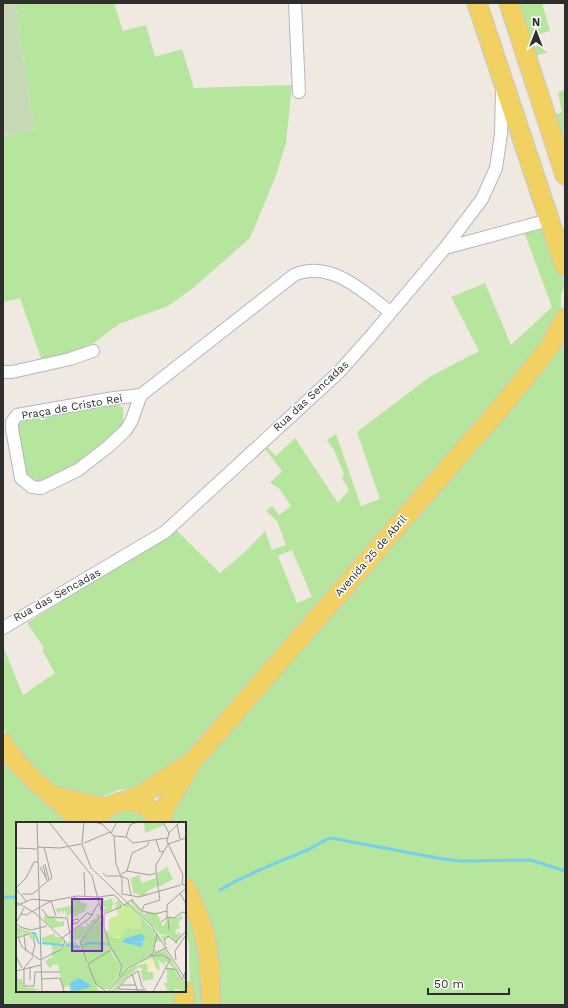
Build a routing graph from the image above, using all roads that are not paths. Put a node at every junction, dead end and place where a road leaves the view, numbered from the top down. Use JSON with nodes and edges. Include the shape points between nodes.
{"nodes":[{"id":1,"x":295,"y":3,"type":"edge"},
{"id":2,"x":477,"y":3,"type":"edge"},
{"id":3,"x":512,"y":12,"type":"edge"},
{"id":4,"x":486,"y":31,"type":"junction"},
{"id":5,"x":502,"y":77,"type":"junction"},
{"id":6,"x":299,"y":92,"type":"dead end"},
{"id":7,"x":565,"y":175,"type":"edge"},
{"id":8,"x":549,"y":220,"type":"junction"},
{"id":9,"x":445,"y":248,"type":"junction"},
{"id":10,"x":565,"y":267,"type":"edge"},
{"id":11,"x":390,"y":312,"type":"junction"},
{"id":12,"x":565,"y":318,"type":"edge"},
{"id":13,"x":565,"y":337,"type":"edge"},
{"id":14,"x":548,"y":349,"type":"junction"},
{"id":15,"x":93,"y":351,"type":"dead end"},
{"id":16,"x":3,"y":372,"type":"edge"},
{"id":17,"x":141,"y":395,"type":"junction"},
{"id":18,"x":3,"y":628,"type":"edge"},
{"id":19,"x":3,"y":743,"type":"edge"},
{"id":20,"x":192,"y":762,"type":"junction"},
{"id":21,"x":54,"y":796,"type":"junction"},
{"id":22,"x":125,"y":801,"type":"junction"},
{"id":23,"x":106,"y":808,"type":"junction"},
{"id":24,"x":82,"y":822,"type":"edge"},
{"id":25,"x":95,"y":822,"type":"edge"},
{"id":26,"x":159,"y":822,"type":"edge"},
{"id":27,"x":160,"y":822,"type":"edge"},
{"id":28,"x":186,"y":889,"type":"edge"},
{"id":29,"x":184,"y":992,"type":"edge"},
{"id":30,"x":184,"y":1005,"type":"edge"},
{"id":31,"x":211,"y":1005,"type":"edge"}],
"edges":[{"from":1,"to":6,"type":"street"},
{"from":2,"to":4,"type":"main road"},
{"from":3,"to":4,"type":"main road","via":[[511,32],[503,37]]},
{"from":3,"to":7,"type":"main road"},
{"from":4,"to":5,"type":"main road"},
{"from":5,"to":8,"type":"main road"},
{"from":5,"to":9,"type":"street","name":"Rua das Sencadas","via":[[501,134],[496,168],[482,199]]},
{"from":8,"to":9,"type":"street"},
{"from":8,"to":10,"type":"main road"},
{"from":9,"to":11,"type":"street","name":"Rua das Sencadas"},
{"from":11,"to":17,"type":"street","via":[[346,279],[314,272],[298,273]]},
{"from":11,"to":18,"type":"street","name":"Rua das Sencadas","via":[[339,372],[165,532]]},
{"from":12,"to":14,"type":"main road","name":"Avenida 25 de Abril"},
{"from":13,"to":14,"type":"main road","name":"Avenida 25 de Abril"},
{"from":14,"to":20,"type":"main road","name":"Avenida 25 de Abril"},
{"from":15,"to":16,"type":"street","via":[[70,359]]},
{"from":17,"to":17,"type":"street","name":"Praça de Cristo Rei","via":[[18,415],[12,422],[12,429],[21,478],[32,487],[42,488],[84,466],[125,431]]},
{"from":19,"to":21,"type":"main road","via":[[26,772]]},
{"from":20,"to":22,"type":"main road","name":"Avenida 25 de Abril","via":[[141,796]]},
{"from":20,"to":27,"type":"main road","name":"Avenida 25 de Abril","via":[[165,807]]},
{"from":21,"to":23,"type":"main road"},
{"from":21,"to":24,"type":"main road"},
{"from":22,"to":23,"type":"main road","name":"Avenida 25 de Abril"},
{"from":22,"to":26,"type":"main road","name":"Avenida 25 de Abril","via":[[143,805]]},
{"from":23,"to":25,"type":"main road"},
{"from":28,"to":31,"type":"main road","via":[[199,914],[206,937],[210,962]]},
{"from":29,"to":30,"type":"main road"}]}
